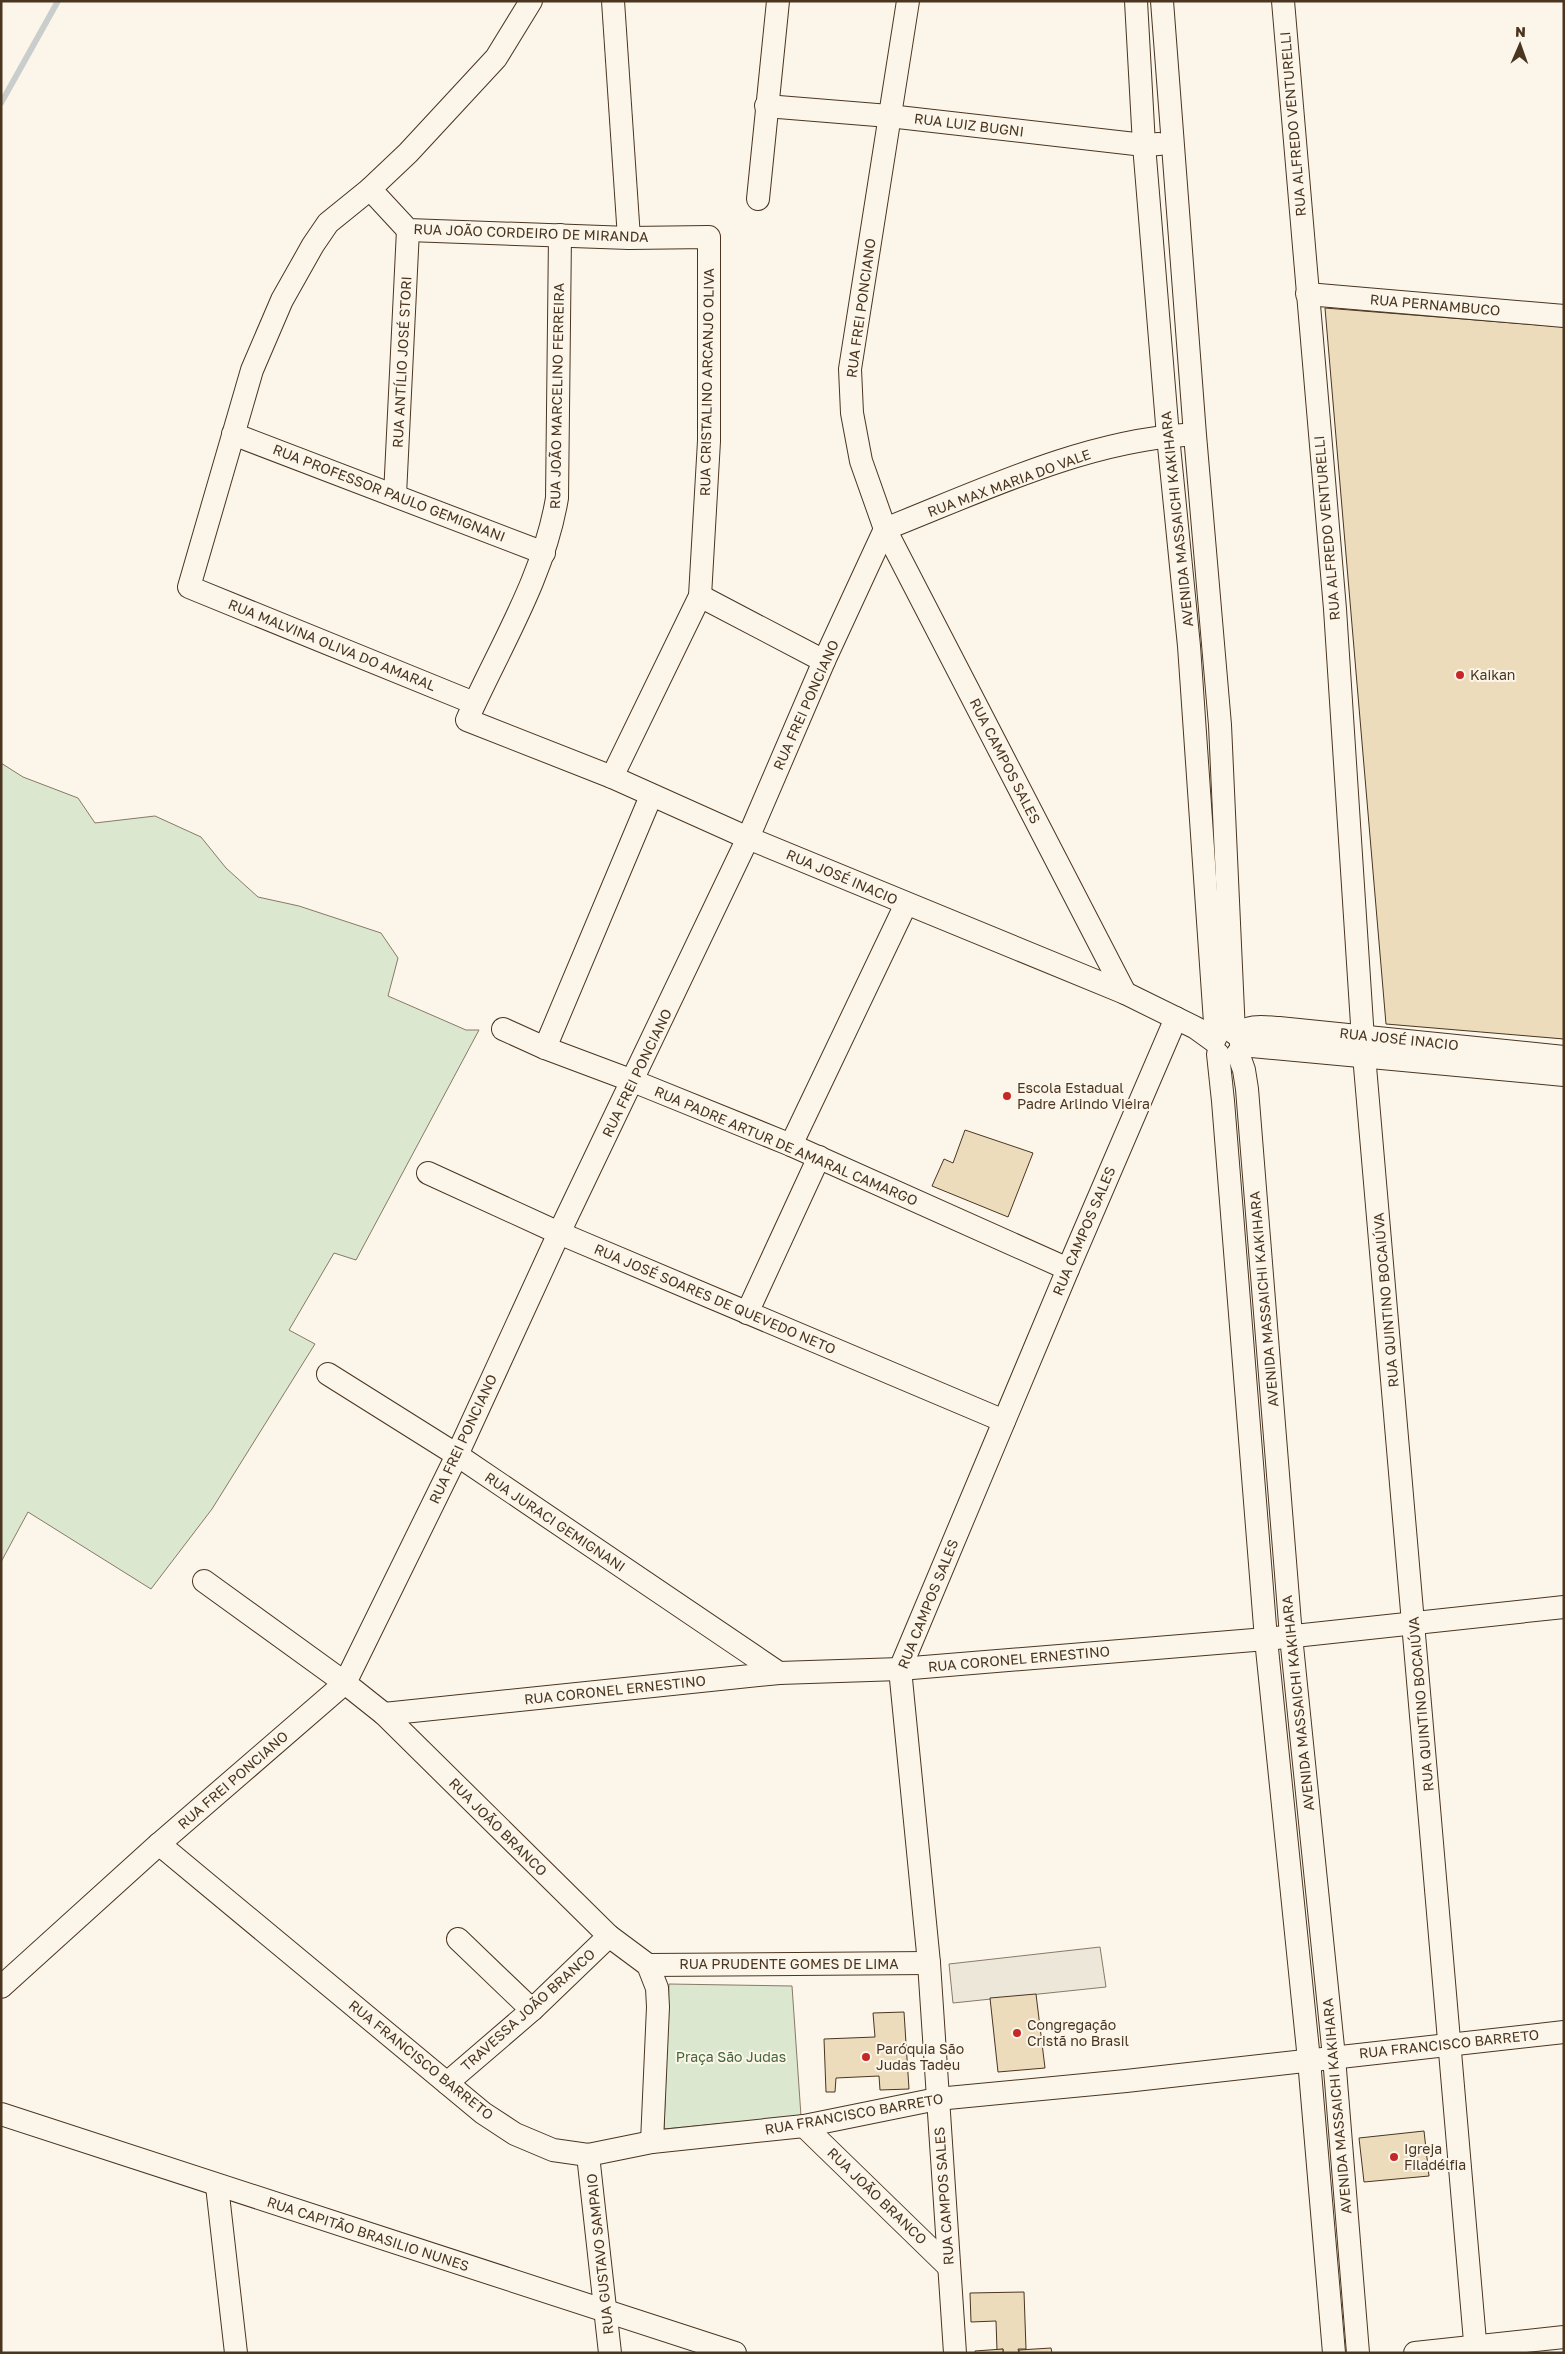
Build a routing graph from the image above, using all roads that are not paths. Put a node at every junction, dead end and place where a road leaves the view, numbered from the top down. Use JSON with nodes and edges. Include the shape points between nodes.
{"nodes":[{"id":1,"x":532,"y":1,"type":"edge"},
{"id":2,"x":613,"y":1,"type":"edge"},
{"id":3,"x":778,"y":1,"type":"edge"},
{"id":4,"x":908,"y":1,"type":"edge"},
{"id":5,"x":1136,"y":1,"type":"edge"},
{"id":6,"x":1162,"y":1,"type":"edge"},
{"id":7,"x":1283,"y":1,"type":"edge"},
{"id":8,"x":766,"y":106,"type":"junction"},
{"id":9,"x":889,"y":116,"type":"junction"},
{"id":10,"x":1172,"y":144,"type":"junction"},
{"id":11,"x":1144,"y":145,"type":"junction"},
{"id":12,"x":370,"y":189,"type":"junction"},
{"id":13,"x":758,"y":199,"type":"dead end"},
{"id":14,"x":408,"y":230,"type":"junction"},
{"id":15,"x":560,"y":235,"type":"junction"},
{"id":16,"x":709,"y":237,"type":"joint"},
{"id":17,"x":629,"y":238,"type":"junction"},
{"id":18,"x":1307,"y":294,"type":"junction"},
{"id":19,"x":1564,"y":316,"type":"edge"},
{"id":20,"x":233,"y":434,"type":"junction"},
{"id":21,"x":1195,"y":435,"type":"junction"},
{"id":22,"x":1168,"y":436,"type":"junction"},
{"id":23,"x":395,"y":495,"type":"junction"},
{"id":24,"x":885,"y":529,"type":"junction"},
{"id":25,"x":544,"y":553,"type":"junction"},
{"id":26,"x":700,"y":596,"type":"junction"},
{"id":27,"x":824,"y":661,"type":"junction"},
{"id":28,"x":470,"y":711,"type":"junction"},
{"id":29,"x":612,"y":777,"type":"junction"},
{"id":30,"x":650,"y":796,"type":"junction"},
{"id":31,"x":748,"y":838,"type":"junction"},
{"id":32,"x":906,"y":904,"type":"junction"},
{"id":33,"x":1125,"y":993,"type":"junction"},
{"id":34,"x":1176,"y":1018,"type":"junction"},
{"id":35,"x":503,"y":1029,"type":"dead end"},
{"id":36,"x":1228,"y":1043,"type":"junction"},
{"id":37,"x":1364,"y":1045,"type":"junction"},
{"id":38,"x":545,"y":1048,"type":"junction"},
{"id":39,"x":1564,"y":1057,"type":"edge"},
{"id":40,"x":1564,"y":1075,"type":"edge"},
{"id":41,"x":633,"y":1081,"type":"junction"},
{"id":42,"x":791,"y":1145,"type":"junction"},
{"id":43,"x":819,"y":1157,"type":"junction"},
{"id":44,"x":428,"y":1173,"type":"dead end"},
{"id":45,"x":559,"y":1233,"type":"junction"},
{"id":46,"x":1068,"y":1268,"type":"junction"},
{"id":47,"x":747,"y":1313,"type":"junction"},
{"id":48,"x":328,"y":1374,"type":"dead end"},
{"id":49,"x":1004,"y":1420,"type":"junction"},
{"id":50,"x":457,"y":1455,"type":"junction"},
{"id":51,"x":204,"y":1582,"type":"dead end"},
{"id":52,"x":1564,"y":1607,"type":"edge"},
{"id":53,"x":1415,"y":1622,"type":"junction"},
{"id":54,"x":1291,"y":1636,"type":"junction"},
{"id":55,"x":1266,"y":1639,"type":"junction"},
{"id":56,"x":900,"y":1669,"type":"junction"},
{"id":57,"x":780,"y":1673,"type":"junction"},
{"id":58,"x":345,"y":1683,"type":"junction"},
{"id":59,"x":384,"y":1714,"type":"junction"},
{"id":60,"x":159,"y":1844,"type":"junction"},
{"id":61,"x":609,"y":1936,"type":"junction"},
{"id":62,"x":458,"y":1939,"type":"dead end"},
{"id":63,"x":929,"y":1963,"type":"junction"},
{"id":64,"x":648,"y":1965,"type":"junction"},
{"id":65,"x":1,"y":1987,"type":"edge"},
{"id":66,"x":532,"y":2010,"type":"junction"},
{"id":67,"x":1564,"y":2032,"type":"edge"},
{"id":68,"x":1450,"y":2045,"type":"junction"},
{"id":69,"x":1334,"y":2056,"type":"junction"},
{"id":70,"x":1309,"y":2060,"type":"junction"},
{"id":71,"x":447,"y":2083,"type":"junction"},
{"id":72,"x":938,"y":2099,"type":"junction"},
{"id":73,"x":1,"y":2114,"type":"edge"},
{"id":74,"x":804,"y":2126,"type":"junction"},
{"id":75,"x":652,"y":2142,"type":"junction"},
{"id":76,"x":588,"y":2155,"type":"junction"},
{"id":77,"x":217,"y":2186,"type":"junction"},
{"id":78,"x":950,"y":2266,"type":"junction"},
{"id":79,"x":607,"y":2311,"type":"junction"},
{"id":80,"x":1564,"y":2337,"type":"edge"},
{"id":81,"x":1476,"y":2350,"type":"edge"},
{"id":82,"x":236,"y":2353,"type":"edge"},
{"id":83,"x":610,"y":2353,"type":"edge"},
{"id":84,"x":735,"y":2353,"type":"edge"},
{"id":85,"x":955,"y":2353,"type":"edge"},
{"id":86,"x":1334,"y":2353,"type":"edge"},
{"id":87,"x":1358,"y":2353,"type":"edge"},
{"id":88,"x":1415,"y":2353,"type":"edge"}],
"edges":[{"from":1,"to":12,"type":"street","via":[[496,58]]},
{"from":2,"to":17,"type":"street"},
{"from":3,"to":8,"type":"street"},
{"from":4,"to":9,"type":"street","name":"RUA FREI PONCIANO"},
{"from":5,"to":11,"type":"street","name":"AVENIDA MASSAICHI KAKIHARA"},
{"from":6,"to":10,"type":"street","name":"AVENIDA MASSAICHI KAKIHARA"},
{"from":7,"to":18,"type":"street","name":"RUA ALFREDO VENTURELLI"},
{"from":8,"to":9,"type":"street","name":"RUA LUIZ BUGNI"},
{"from":8,"to":13,"type":"street"},
{"from":9,"to":11,"type":"street","name":"RUA LUIZ BUGNI"},
{"from":9,"to":24,"type":"street","name":"RUA FREI PONCIANO","via":[[850,369],[852,413],[861,461]]},
{"from":10,"to":11,"type":"street","name":"RUA LUIZ BUGNI"},
{"from":10,"to":21,"type":"street","name":"AVENIDA MASSAICHI KAKIHARA"},
{"from":11,"to":22,"type":"street","name":"AVENIDA MASSAICHI KAKIHARA"},
{"from":12,"to":14,"type":"street","name":"RUA JOÃO CORDEIRO DE MIRANDA"},
{"from":12,"to":20,"type":"street","via":[[328,224],[312,245],[282,300],[252,370]]},
{"from":14,"to":15,"type":"street","name":"RUA JOÃO CORDEIRO DE MIRANDA"},
{"from":14,"to":23,"type":"street","name":"RUA ANTÍLIO JOSÉ STORI"},
{"from":15,"to":17,"type":"street","name":"RUA JOÃO CORDEIRO DE MIRANDA"},
{"from":15,"to":25,"type":"street","name":"RUA JOÃO MARCELINO FERREIRA","via":[[557,498]]},
{"from":16,"to":17,"type":"street","name":"RUA JOÃO CORDEIRO DE MIRANDA"},
{"from":16,"to":26,"type":"street","name":"RUA CRISTALINO ARCANJO OLIVA","via":[[709,441]]},
{"from":18,"to":19,"type":"street","name":"RUA PERNAMBUCO"},
{"from":18,"to":37,"type":"street","name":"RUA ALFREDO VENTURELLI","via":[[1335,609]]},
{"from":20,"to":23,"type":"street","name":"RUA PROFESSOR PAULO GEMIGNANI"},
{"from":20,"to":28,"type":"street","name":"RUA MALVINA OLIVA DO AMARAL","via":[[190,587]]},
{"from":21,"to":22,"type":"street","name":"RUA MAX MARIA DO VALE"},
{"from":21,"to":36,"type":"street","name":"AVENIDA MASSAICHI KAKIHARA","via":[[1220,725]]},
{"from":22,"to":24,"type":"street","name":"RUA MAX MARIA DO VALE","via":[[1100,450],[1030,472]]},
{"from":22,"to":36,"type":"street","name":"AVENIDA MASSAICHI KAKIHARA"},
{"from":23,"to":25,"type":"street","name":"RUA PROFESSOR PAULO GEMIGNANI"},
{"from":24,"to":27,"type":"street","name":"RUA FREI PONCIANO"},
{"from":24,"to":33,"type":"street","name":"RUA CAMPOS SALES"},
{"from":25,"to":28,"type":"street","name":"RUA JOÃO MARCELINO FERREIRA"},
{"from":26,"to":27,"type":"street"},
{"from":26,"to":29,"type":"street","name":"RUA CRISTALINO ARCANJO OLIVA"},
{"from":27,"to":31,"type":"street","name":"RUA FREI PONCIANO"},
{"from":28,"to":29,"type":"street","name":"RUA JOSÉ INACIO"},
{"from":29,"to":30,"type":"street","name":"RUA JOSÉ INACIO"},
{"from":30,"to":31,"type":"street","name":"RUA JOSÉ INACIO"},
{"from":30,"to":38,"type":"street"},
{"from":31,"to":32,"type":"street","name":"RUA JOSÉ INACIO"},
{"from":31,"to":41,"type":"street","name":"RUA FREI PONCIANO"},
{"from":32,"to":33,"type":"street","name":"RUA JOSÉ INACIO"},
{"from":32,"to":42,"type":"street"},
{"from":33,"to":34,"type":"street","name":"RUA JOSÉ INACIO"},
{"from":34,"to":36,"type":"street","name":"RUA JOSÉ INACIO"},
{"from":34,"to":46,"type":"street","name":"RUA CAMPOS SALES"},
{"from":35,"to":38,"type":"street","name":"RUA PADRE ARTUR DE AMARAL CAMARGO"},
{"from":36,"to":37,"type":"street","name":"RUA JOSÉ INACIO"},
{"from":36,"to":54,"type":"street","name":"AVENIDA MASSAICHI KAKIHARA","via":[[1244,1070],[1247,1089]]},
{"from":36,"to":55,"type":"street","name":"AVENIDA MASSAICHI KAKIHARA","via":[[1224,1111]]},
{"from":37,"to":39,"type":"street","name":"RUA JOSÉ INACIO"},
{"from":37,"to":40,"type":"street","name":"RUA JOSÉ INACIO"},
{"from":37,"to":53,"type":"street","name":"RUA QUINTINO BOCAIÚVA"},
{"from":38,"to":41,"type":"street","name":"RUA PADRE ARTUR DE AMARAL CAMARGO"},
{"from":41,"to":42,"type":"street","name":"RUA PADRE ARTUR DE AMARAL CAMARGO"},
{"from":41,"to":45,"type":"street","name":"RUA FREI PONCIANO"},
{"from":42,"to":43,"type":"street","name":"RUA PADRE ARTUR DE AMARAL CAMARGO"},
{"from":43,"to":46,"type":"street","name":"RUA PADRE ARTUR DE AMARAL CAMARGO"},
{"from":43,"to":47,"type":"street"},
{"from":44,"to":45,"type":"street","name":"RUA JOSÉ SOARES DE QUEVEDO NETO"},
{"from":45,"to":47,"type":"street","name":"RUA JOSÉ SOARES DE QUEVEDO NETO"},
{"from":45,"to":50,"type":"street","name":"RUA FREI PONCIANO"},
{"from":46,"to":49,"type":"street","name":"RUA CAMPOS SALES"},
{"from":47,"to":49,"type":"street","name":"RUA JOSÉ SOARES DE QUEVEDO NETO"},
{"from":48,"to":50,"type":"street","name":"RUA JURACI GEMIGNANI"},
{"from":49,"to":56,"type":"street","name":"RUA CAMPOS SALES"},
{"from":50,"to":57,"type":"street","name":"RUA JURACI GEMIGNANI"},
{"from":50,"to":58,"type":"street","name":"RUA FREI PONCIANO"},
{"from":51,"to":58,"type":"street","name":"RUA JOÃO BRANCO"},
{"from":52,"to":53,"type":"street","name":"RUA CORONEL ERNESTINO"},
{"from":53,"to":54,"type":"street","name":"RUA CORONEL ERNESTINO"},
{"from":53,"to":68,"type":"street","name":"RUA QUINTINO BOCAIÚVA"},
{"from":54,"to":55,"type":"street","name":"RUA CORONEL ERNESTINO"},
{"from":54,"to":69,"type":"street","name":"AVENIDA MASSAICHI KAKIHARA"},
{"from":55,"to":56,"type":"street","name":"RUA CORONEL ERNESTINO"},
{"from":55,"to":70,"type":"street","name":"AVENIDA MASSAICHI KAKIHARA"},
{"from":56,"to":57,"type":"street","name":"RUA CORONEL ERNESTINO"},
{"from":56,"to":63,"type":"street","name":"RUA CAMPOS SALES"},
{"from":57,"to":59,"type":"street","name":"RUA CORONEL ERNESTINO"},
{"from":58,"to":59,"type":"street","name":"RUA JOÃO BRANCO"},
{"from":58,"to":60,"type":"street","name":"RUA FREI PONCIANO"},
{"from":59,"to":61,"type":"street","name":"RUA JOÃO BRANCO"},
{"from":60,"to":65,"type":"street","name":"RUA FREI PONCIANO"},
{"from":60,"to":71,"type":"street","name":"RUA FRANCISCO BARRETO"},
{"from":61,"to":64,"type":"street","name":"RUA JOÃO BRANCO"},
{"from":61,"to":66,"type":"street","name":"TRAVESSA JOÃO BRANCO"},
{"from":62,"to":66,"type":"street"},
{"from":63,"to":64,"type":"street","name":"RUA PRUDENTE GOMES DE LIMA"},
{"from":63,"to":72,"type":"street","name":"RUA CAMPOS SALES"},
{"from":64,"to":75,"type":"street","via":[[657,1988],[658,2007]]},
{"from":66,"to":71,"type":"street","name":"TRAVESSA JOÃO BRANCO"},
{"from":67,"to":68,"type":"street","name":"RUA FRANCISCO BARRETO"},
{"from":68,"to":69,"type":"street","name":"RUA FRANCISCO BARRETO"},
{"from":68,"to":81,"type":"street","name":"RUA QUINTINO BOCAIÚVA"},
{"from":69,"to":70,"type":"street","name":"RUA FRANCISCO BARRETO"},
{"from":69,"to":87,"type":"street","name":"AVENIDA MASSAICHI KAKIHARA"},
{"from":70,"to":72,"type":"street","name":"RUA FRANCISCO BARRETO"},
{"from":70,"to":86,"type":"street","name":"AVENIDA MASSAICHI KAKIHARA"},
{"from":71,"to":76,"type":"street","name":"RUA FRANCISCO BARRETO","via":[[482,2113],[514,2134],[553,2150]]},
{"from":72,"to":74,"type":"street","name":"RUA FRANCISCO BARRETO"},
{"from":72,"to":78,"type":"street","name":"RUA CAMPOS SALES"},
{"from":73,"to":77,"type":"street","name":"RUA CAPITÃO BRASILIO NUNES"},
{"from":74,"to":75,"type":"street","name":"RUA FRANCISCO BARRETO"},
{"from":74,"to":78,"type":"street","name":"RUA JOÃO BRANCO"},
{"from":75,"to":76,"type":"street","name":"RUA FRANCISCO BARRETO"},
{"from":76,"to":79,"type":"street","name":"RUA GUSTAVO SAMPAIO"},
{"from":77,"to":79,"type":"street","name":"RUA CAPITÃO BRASILIO NUNES"},
{"from":77,"to":82,"type":"street"},
{"from":78,"to":85,"type":"street","name":"RUA CAMPOS SALES"},
{"from":79,"to":83,"type":"street","name":"RUA GUSTAVO SAMPAIO"},
{"from":79,"to":84,"type":"street","name":"RUA CAPITÃO BRASILIO NUNES"},
{"from":80,"to":81,"type":"street"},
{"from":81,"to":88,"type":"street"}]}
